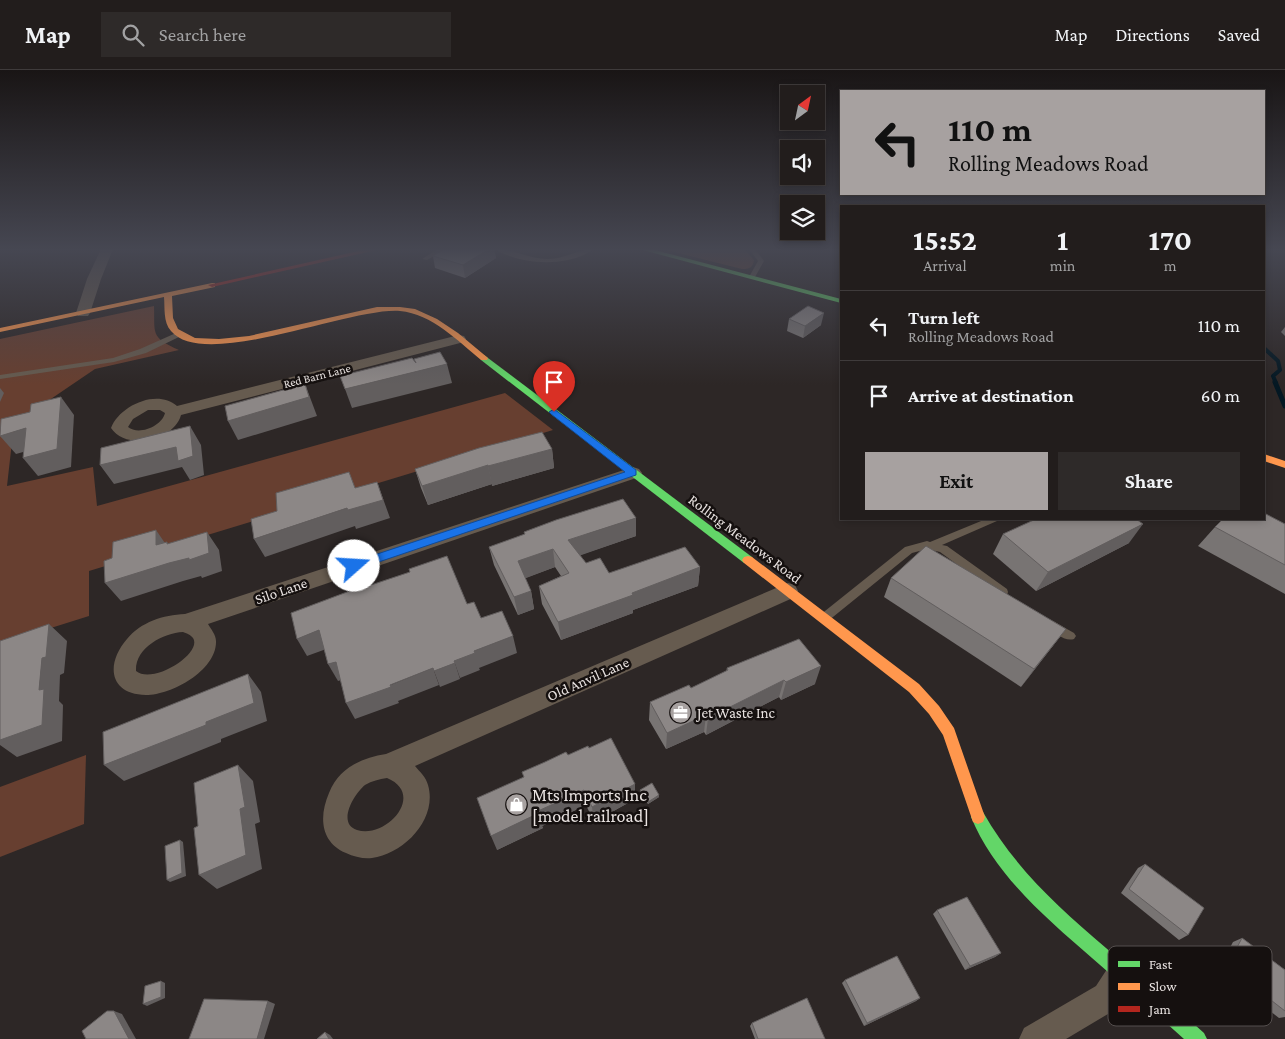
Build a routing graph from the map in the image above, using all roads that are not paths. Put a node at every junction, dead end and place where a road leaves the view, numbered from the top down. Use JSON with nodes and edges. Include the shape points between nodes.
{"nodes":[{"id":1,"x":89,"y":294,"type":"edge"},
{"id":2,"x":167,"y":294,"type":"edge"},
{"id":3,"x":168,"y":294,"type":"edge"},
{"id":4,"x":816,"y":294,"type":"edge"},
{"id":5,"x":840,"y":301,"type":"edge"},
{"id":6,"x":83,"y":313,"type":"junction"},
{"id":7,"x":0,"y":330,"type":"edge"},
{"id":8,"x":179,"y":335,"type":"junction"},
{"id":9,"x":459,"y":339,"type":"junction"},
{"id":10,"x":0,"y":377,"type":"edge"},
{"id":11,"x":174,"y":412,"type":"dead end"},
{"id":12,"x":1265,"y":457,"type":"edge"},
{"id":13,"x":1285,"y":465,"type":"edge"},
{"id":14,"x":633,"y":473,"type":"junction"},
{"id":15,"x":992,"y":520,"type":"edge"},
{"id":16,"x":933,"y":545,"type":"junction"},
{"id":17,"x":788,"y":591,"type":"junction"},
{"id":18,"x":1014,"y":599,"type":"edge"},
{"id":19,"x":824,"y":618,"type":"junction"},
{"id":20,"x":1046,"y":620,"type":"edge"},
{"id":21,"x":185,"y":623,"type":"dead end"},
{"id":22,"x":1070,"y":636,"type":"dead end"},
{"id":23,"x":387,"y":766,"type":"dead end"},
{"id":24,"x":1108,"y":961,"type":"edge"},
{"id":25,"x":1108,"y":996,"type":"edge"},
{"id":26,"x":1183,"y":1026,"type":"edge"},
{"id":27,"x":1035,"y":1039,"type":"edge"},
{"id":28,"x":1198,"y":1039,"type":"edge"}],
"edges":[{"from":1,"to":6,"type":"street"},
{"from":2,"to":6,"type":"street"},
{"from":3,"to":8,"type":"street","via":[[171,324]]},
{"from":4,"to":5,"type":"street"},
{"from":6,"to":7,"type":"street"},
{"from":8,"to":9,"type":"street","name":"Rolling Meadows Road","via":[[200,342],[232,342],[356,313],[398,308],[431,317]]},
{"from":8,"to":10,"type":"lane","via":[[114,360]]},
{"from":9,"to":11,"type":"street","name":"Red Barn Lane"},
{"from":9,"to":14,"type":"street","name":"Rolling Meadows Road"},
{"from":12,"to":13,"type":"street"},
{"from":14,"to":17,"type":"street","name":"Rolling Meadows Road"},
{"from":14,"to":21,"type":"street","name":"Silo Lane"},
{"from":15,"to":16,"type":"lane"},
{"from":16,"to":18,"type":"lane"},
{"from":16,"to":19,"type":"lane","via":[[909,550]]},
{"from":17,"to":19,"type":"street","name":"Rolling Meadows Road"},
{"from":17,"to":23,"type":"street","name":"Old Anvil Lane"},
{"from":19,"to":24,"type":"street","name":"Rolling Meadows Road","via":[[914,688],[934,710],[955,744],[969,791],[989,838],[1017,876],[1040,900]]},
{"from":20,"to":22,"type":"lane"},
{"from":25,"to":27,"type":"street"},
{"from":26,"to":28,"type":"street","name":"Rolling Meadows Road"}]}
